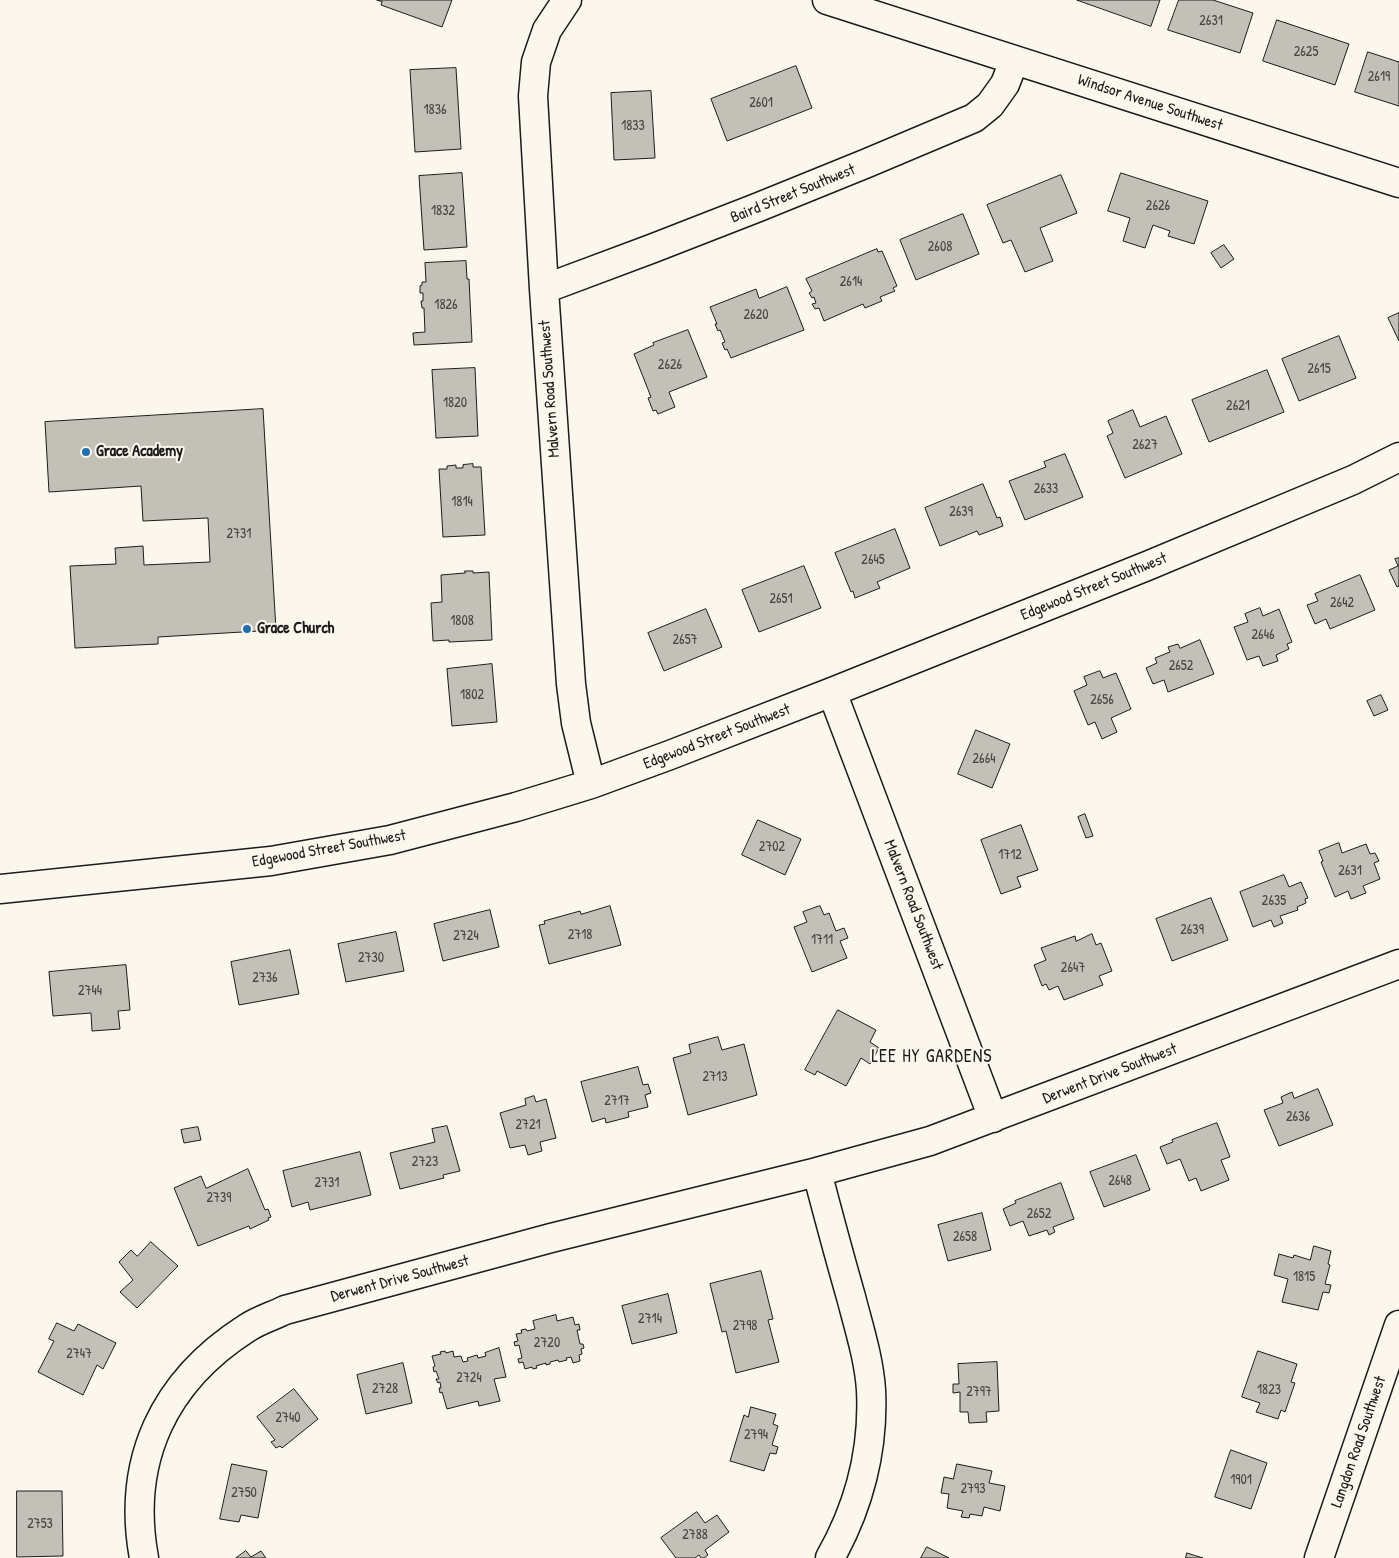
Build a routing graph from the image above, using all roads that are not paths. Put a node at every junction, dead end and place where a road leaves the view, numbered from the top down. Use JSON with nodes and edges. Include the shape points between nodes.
{"nodes":[{"id":1,"x":567,"y":0,"type":"edge"},
{"id":2,"x":827,"y":0,"type":"edge"},
{"id":3,"x":1014,"y":60,"type":"junction"},
{"id":4,"x":1399,"y":183,"type":"edge"},
{"id":5,"x":544,"y":289,"type":"junction"},
{"id":6,"x":1399,"y":457,"type":"edge"},
{"id":7,"x":832,"y":692,"type":"junction"},
{"id":8,"x":591,"y":784,"type":"junction"},
{"id":9,"x":0,"y":889,"type":"edge"},
{"id":10,"x":1399,"y":964,"type":"edge"},
{"id":11,"x":993,"y":1118,"type":"junction"},
{"id":12,"x":817,"y":1172,"type":"junction"},
{"id":13,"x":1399,"y":1325,"type":"edge"},
{"id":14,"x":144,"y":1558,"type":"edge"},
{"id":15,"x":830,"y":1558,"type":"edge"},
{"id":16,"x":1320,"y":1558,"type":"edge"}],
"edges":[{"from":1,"to":5,"type":"street","name":"Malvern Road Southwest","via":[[547,30],[536,62],[532,96]]},
{"from":2,"to":3,"type":"street","name":"Windsor Avenue Southwest"},
{"from":3,"to":4,"type":"street","name":"Windsor Avenue Southwest"},
{"from":3,"to":5,"type":"street","name":"Baird Street Southwest","via":[[1005,84],[990,105],[974,118],[690,235]]},
{"from":5,"to":8,"type":"street","name":"Malvern Road Southwest","via":[[571,684],[576,722]]},
{"from":6,"to":7,"type":"street","name":"Edgewood Street Southwest","via":[[1353,480],[1147,566]]},
{"from":7,"to":8,"type":"street","name":"Edgewood Street Southwest"},
{"from":7,"to":11,"type":"street","name":"Malvern Road Southwest"},
{"from":8,"to":9,"type":"street","name":"Edgewood Street Southwest","via":[[390,840],[272,861]]},
{"from":10,"to":11,"type":"street","name":"Derwent Drive Southwest"},
{"from":11,"to":12,"type":"street","name":"Derwent Drive Southwest","via":[[930,1141]]},
{"from":12,"to":14,"type":"street","name":"Derwent Drive Southwest","via":[[551,1238],[285,1310],[249,1326],[216,1350],[188,1378],[154,1433],[139,1496]]},
{"from":12,"to":15,"type":"street","via":[[864,1347],[871,1390],[870,1433],[861,1485]]},
{"from":13,"to":16,"type":"street","name":"Langdon Road Southwest"}]}
